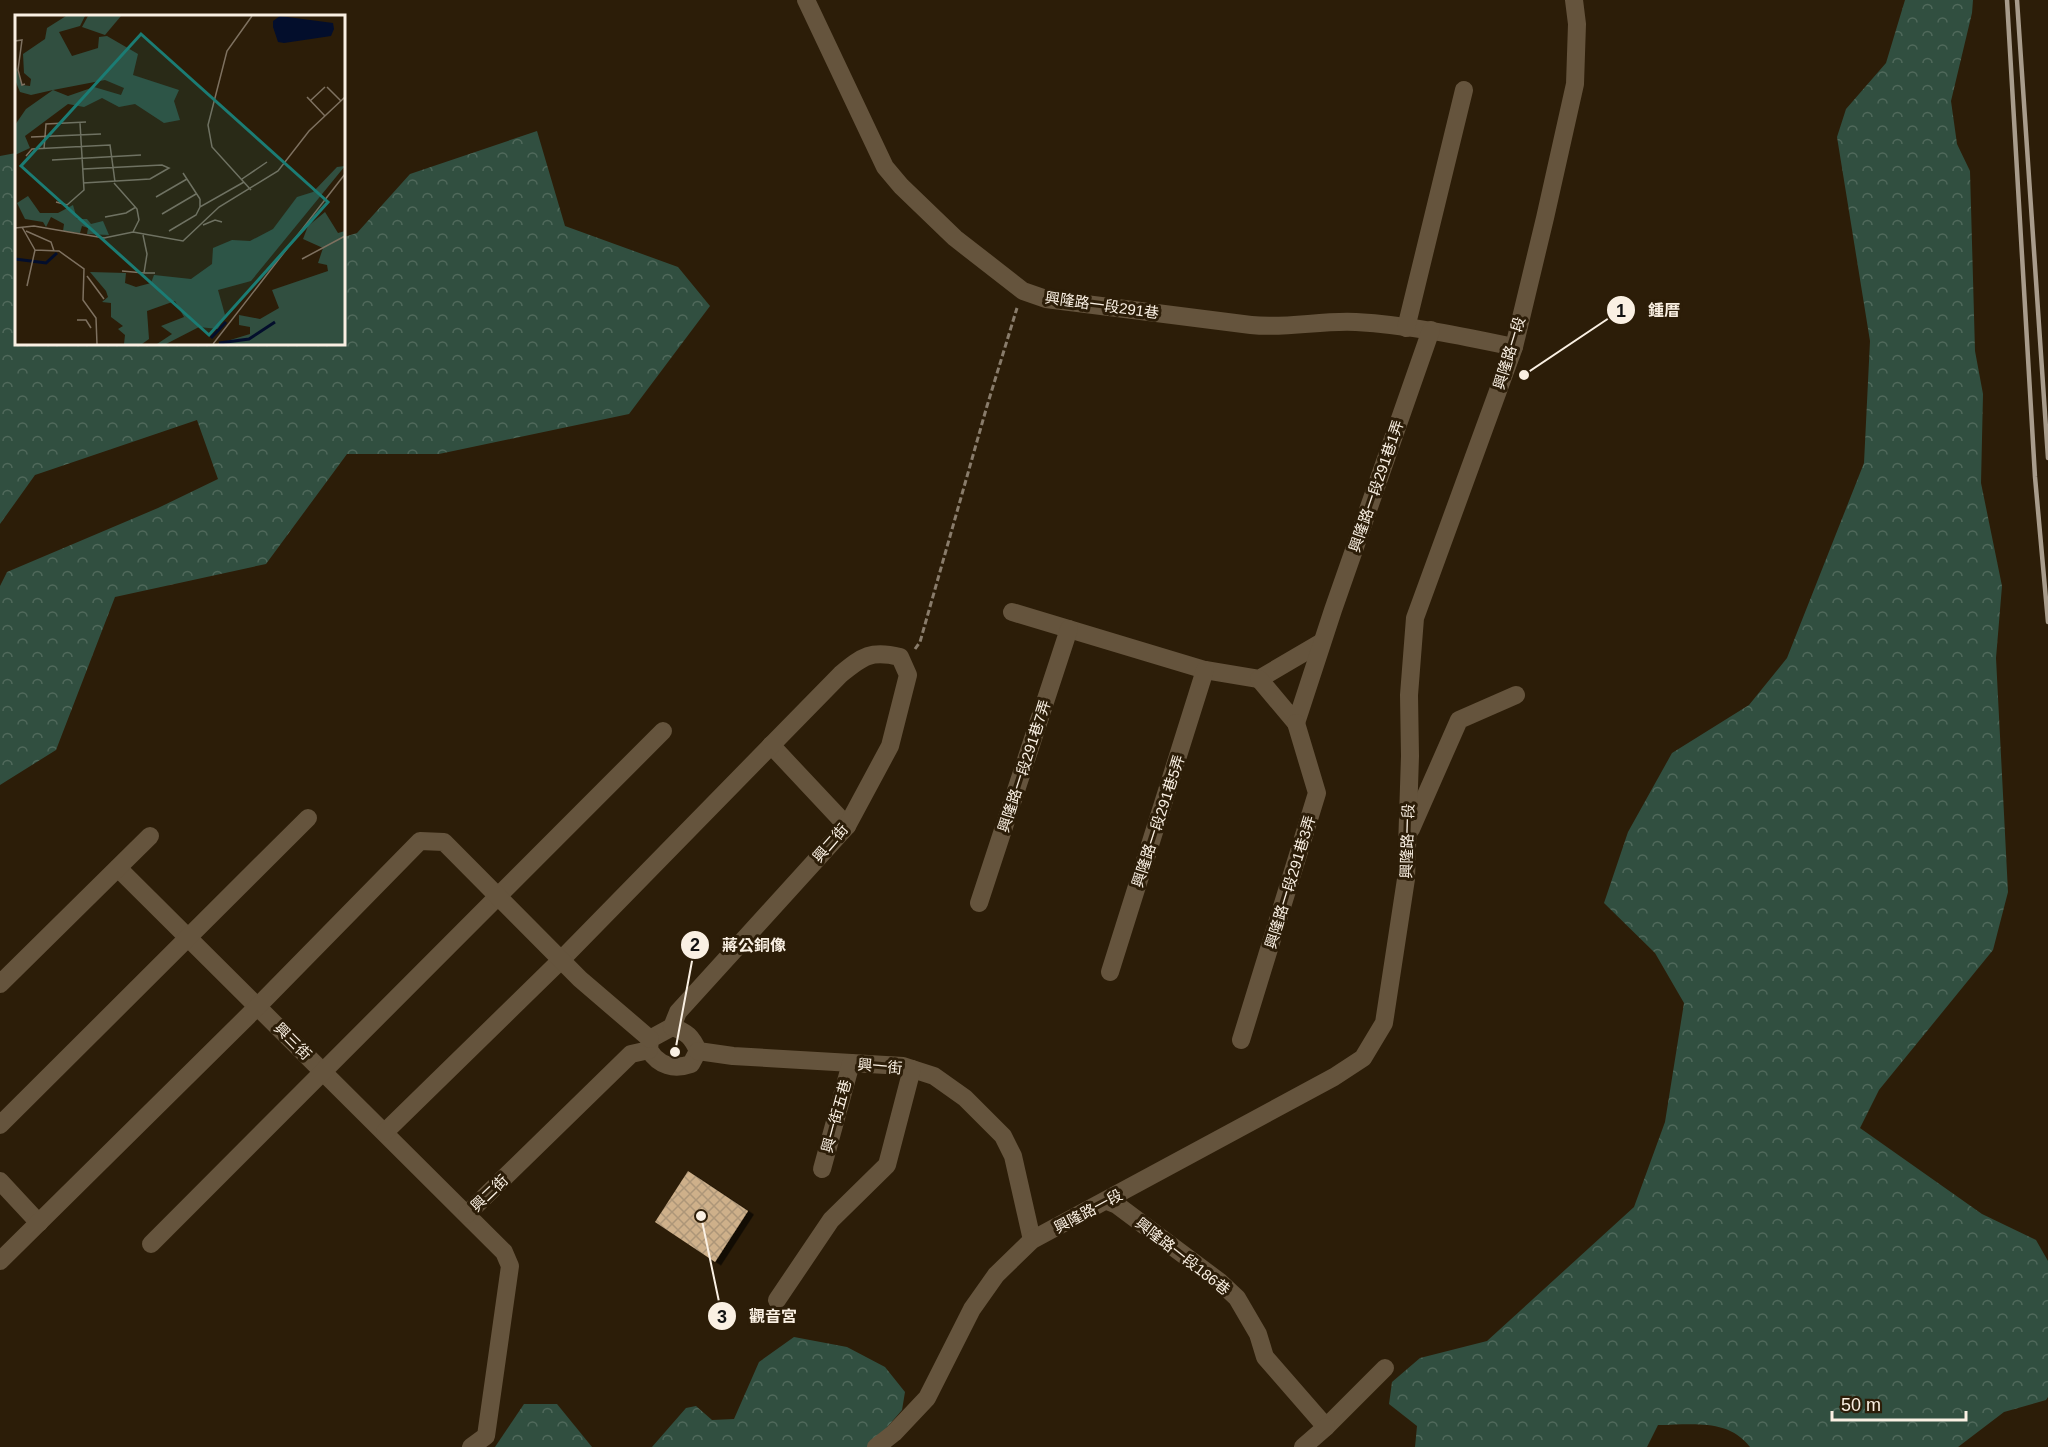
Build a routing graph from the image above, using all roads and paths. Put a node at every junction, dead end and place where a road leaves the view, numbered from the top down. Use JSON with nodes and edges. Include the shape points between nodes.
{"nodes":[{"id":1,"x":806,"y":0,"type":"edge"},
{"id":2,"x":1575,"y":0,"type":"edge"},
{"id":3,"x":1464,"y":90,"type":"dead end"},
{"id":4,"x":1023,"y":291,"type":"junction"},
{"id":5,"x":1406,"y":328,"type":"junction"},
{"id":6,"x":1431,"y":330,"type":"junction"},
{"id":7,"x":1514,"y":347,"type":"junction"},
{"id":8,"x":1012,"y":612,"type":"dead end"},
{"id":9,"x":1069,"y":629,"type":"junction"},
{"id":10,"x":1322,"y":642,"type":"junction"},
{"id":11,"x":902,"y":661,"type":"junction"},
{"id":12,"x":1205,"y":670,"type":"junction"},
{"id":13,"x":1259,"y":679,"type":"junction"},
{"id":14,"x":1516,"y":695,"type":"dead end"},
{"id":15,"x":1296,"y":723,"type":"junction"},
{"id":16,"x":663,"y":731,"type":"dead end"},
{"id":17,"x":771,"y":745,"type":"junction"},
{"id":18,"x":308,"y":818,"type":"dead end"},
{"id":19,"x":847,"y":826,"type":"junction"},
{"id":20,"x":150,"y":836,"type":"dead end"},
{"id":21,"x":1408,"y":836,"type":"junction"},
{"id":22,"x":118,"y":868,"type":"junction"},
{"id":23,"x":498,"y":896,"type":"junction"},
{"id":24,"x":980,"y":903,"type":"dead end"},
{"id":25,"x":188,"y":937,"type":"junction"},
{"id":26,"x":561,"y":960,"type":"junction"},
{"id":27,"x":1110,"y":972,"type":"dead end"},
{"id":28,"x":0,"y":984,"type":"edge"},
{"id":29,"x":258,"y":1006,"type":"junction"},
{"id":30,"x":672,"y":1027,"type":"junction"},
{"id":31,"x":1241,"y":1040,"type":"dead end"},
{"id":32,"x":649,"y":1045,"type":"junction"},
{"id":33,"x":698,"y":1052,"type":"junction"},
{"id":34,"x":850,"y":1063,"type":"junction"},
{"id":35,"x":912,"y":1069,"type":"junction"},
{"id":36,"x":323,"y":1072,"type":"junction"},
{"id":37,"x":0,"y":1125,"type":"edge"},
{"id":38,"x":385,"y":1132,"type":"junction"},
{"id":39,"x":822,"y":1169,"type":"dead end"},
{"id":40,"x":0,"y":1180,"type":"edge"},
{"id":41,"x":1107,"y":1201,"type":"junction"},
{"id":42,"x":467,"y":1214,"type":"junction"},
{"id":43,"x":39,"y":1223,"type":"junction"},
{"id":44,"x":1032,"y":1240,"type":"junction"},
{"id":45,"x":151,"y":1244,"type":"dead end"},
{"id":46,"x":0,"y":1261,"type":"edge"},
{"id":47,"x":777,"y":1300,"type":"dead end"},
{"id":48,"x":1385,"y":1368,"type":"dead end"},
{"id":49,"x":1326,"y":1427,"type":"junction"},
{"id":50,"x":471,"y":1447,"type":"edge"},
{"id":51,"x":876,"y":1447,"type":"edge"},
{"id":52,"x":1303,"y":1447,"type":"edge"}],
"edges":[{"from":1,"to":4,"type":"street","name":"興隆路一段291巷","via":[[885,167],[955,238]]},
{"from":2,"to":7,"type":"street","name":"興隆路一段","via":[[1575,84]]},
{"from":3,"to":5,"type":"street"},
{"from":4,"to":5,"type":"street","name":"興隆路一段291巷","via":[[1046,299],[1259,326],[1354,322]]},
{"from":4,"to":11,"type":"path","via":[[920,642]]},
{"from":5,"to":6,"type":"street","name":"興隆路一段291巷"},
{"from":6,"to":7,"type":"street","name":"興隆路一段291巷"},
{"from":6,"to":10,"type":"street","name":"興隆路一段291巷1弄"},
{"from":7,"to":21,"type":"street","name":"興隆路一段","via":[[1415,618],[1409,695]]},
{"from":8,"to":9,"type":"street"},
{"from":9,"to":12,"type":"street"},
{"from":9,"to":24,"type":"street","name":"興隆路一段291巷7弄"},
{"from":10,"to":13,"type":"street"},
{"from":10,"to":15,"type":"street","name":"興隆路一段291巷1弄"},
{"from":11,"to":17,"type":"street","via":[[882,653],[860,658]]},
{"from":11,"to":19,"type":"street","name":"興二街","via":[[908,675],[890,746]]},
{"from":12,"to":13,"type":"street"},
{"from":12,"to":27,"type":"street","name":"興隆路一段291巷5弄"},
{"from":13,"to":15,"type":"street"},
{"from":14,"to":21,"type":"street","via":[[1459,720]]},
{"from":15,"to":31,"type":"street","name":"興隆路一段291巷3弄","via":[[1317,793]]},
{"from":16,"to":23,"type":"street"},
{"from":17,"to":19,"type":"street"},
{"from":17,"to":26,"type":"street"},
{"from":18,"to":25,"type":"street"},
{"from":19,"to":30,"type":"street","name":"興二街","via":[[678,1012]]},
{"from":20,"to":22,"type":"street"},
{"from":21,"to":41,"type":"street","name":"興隆路一段","via":[[1406,879],[1384,1023],[1363,1058]]},
{"from":22,"to":25,"type":"street","name":"興三街"},
{"from":22,"to":28,"type":"street"},
{"from":23,"to":26,"type":"street"},
{"from":23,"to":29,"type":"street","via":[[444,842],[420,841]]},
{"from":23,"to":36,"type":"street"},
{"from":25,"to":29,"type":"street","name":"興三街"},
{"from":25,"to":37,"type":"street"},
{"from":26,"to":32,"type":"street"},
{"from":26,"to":38,"type":"street"},
{"from":29,"to":36,"type":"street","name":"興三街"},
{"from":29,"to":43,"type":"street"},
{"from":30,"to":32,"type":"street"},
{"from":30,"to":33,"type":"street","via":[[685,1031]]},
{"from":32,"to":33,"type":"street","via":[[662,1064],[677,1068],[691,1064]]},
{"from":32,"to":42,"type":"street","name":"興二街","via":[[631,1054]]},
{"from":33,"to":34,"type":"street","name":"興一街"},
{"from":34,"to":35,"type":"street","name":"興一街"},
{"from":34,"to":39,"type":"street","name":"興一街五巷"},
{"from":35,"to":44,"type":"street","name":"興一街","via":[[934,1076],[965,1098],[1003,1136],[1013,1156]]},
{"from":35,"to":47,"type":"street","via":[[887,1165],[831,1220]]},
{"from":36,"to":38,"type":"street","name":"興三街"},
{"from":36,"to":45,"type":"street"},
{"from":38,"to":42,"type":"street","name":"興三街"},
{"from":40,"to":43,"type":"street"},
{"from":41,"to":44,"type":"street","name":"興隆路一段"},
{"from":41,"to":49,"type":"street","name":"興隆路一段186巷","via":[[1237,1298],[1258,1334],[1265,1357]]},
{"from":42,"to":50,"type":"street","name":"興二街","via":[[504,1252],[510,1266],[486,1436]]},
{"from":43,"to":46,"type":"street"},
{"from":44,"to":51,"type":"street","name":"興隆路一段","via":[[996,1275],[972,1309],[927,1398]]},
{"from":48,"to":49,"type":"street"},
{"from":49,"to":52,"type":"street"}]}
